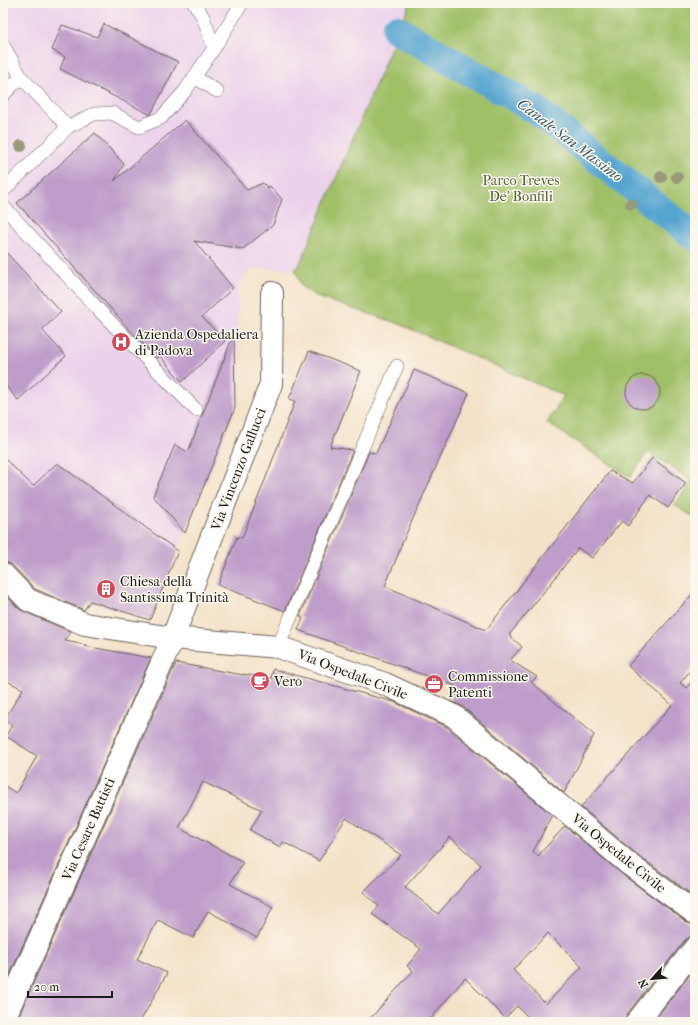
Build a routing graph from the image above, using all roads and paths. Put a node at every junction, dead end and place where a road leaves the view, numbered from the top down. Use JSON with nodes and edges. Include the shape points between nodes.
{"nodes":[{"id":1,"x":194,"y":3,"type":"edge"},
{"id":2,"x":242,"y":3,"type":"edge"},
{"id":3,"x":3,"y":45,"type":"edge"},
{"id":4,"x":214,"y":48,"type":"junction"},
{"id":5,"x":20,"y":77,"type":"junction"},
{"id":6,"x":194,"y":77,"type":"junction"},
{"id":7,"x":217,"y":91,"type":"dead end"},
{"id":8,"x":3,"y":95,"type":"edge"},
{"id":9,"x":68,"y":127,"type":"junction"},
{"id":10,"x":3,"y":191,"type":"edge"},
{"id":11,"x":3,"y":206,"type":"edge"},
{"id":12,"x":272,"y":293,"type":"dead end"},
{"id":13,"x":397,"y":366,"type":"dead end"},
{"id":14,"x":196,"y":410,"type":"dead end"},
{"id":15,"x":3,"y":574,"type":"edge"},
{"id":16,"x":172,"y":638,"type":"junction"},
{"id":17,"x":278,"y":647,"type":"junction"},
{"id":18,"x":695,"y":913,"type":"edge"},
{"id":19,"x":695,"y":948,"type":"edge"},
{"id":20,"x":3,"y":1021,"type":"edge"},
{"id":21,"x":637,"y":1022,"type":"edge"}],
"edges":[{"from":1,"to":4,"type":"lane"},
{"from":2,"to":4,"type":"lane"},
{"from":3,"to":5,"type":"lane"},
{"from":4,"to":6,"type":"lane"},
{"from":5,"to":8,"type":"lane"},
{"from":5,"to":9,"type":"lane"},
{"from":6,"to":7,"type":"lane"},
{"from":6,"to":9,"type":"lane","via":[[161,118],[139,127],[112,113],[94,114]]},
{"from":9,"to":10,"type":"lane"},
{"from":11,"to":14,"type":"lane"},
{"from":12,"to":16,"type":"street","name":"Via Vincenzo Gallucci","via":[[271,384]]},
{"from":13,"to":17,"type":"lane"},
{"from":15,"to":16,"type":"street","name":"Via Ospedale Civile","via":[[28,600],[85,624]]},
{"from":16,"to":17,"type":"street","name":"Via Ospedale Civile"},
{"from":16,"to":20,"type":"street","name":"Via Cesare Battisti"},
{"from":17,"to":18,"type":"street","name":"Via Ospedale Civile","via":[[385,684],[454,716],[630,865]]},
{"from":19,"to":21,"type":"street"}]}
